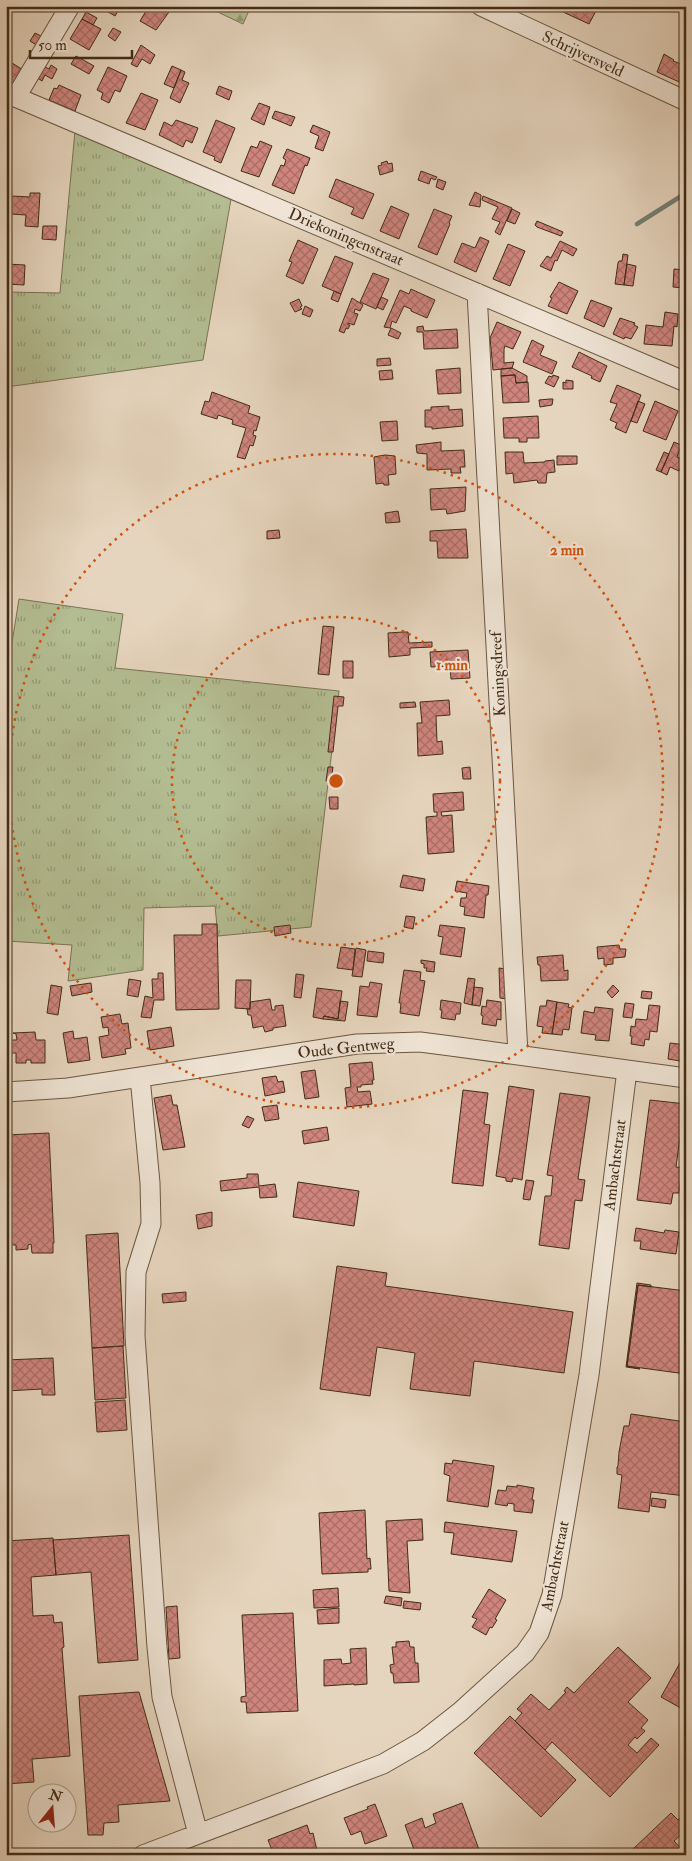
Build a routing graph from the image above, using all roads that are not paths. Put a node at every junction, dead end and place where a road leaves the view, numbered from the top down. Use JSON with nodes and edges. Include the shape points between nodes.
{"nodes":[{"id":1,"x":70,"y":6,"type":"edge"},
{"id":2,"x":481,"y":6,"type":"edge"},
{"id":3,"x":11,"y":95,"type":"edge"},
{"id":4,"x":686,"y":101,"type":"edge"},
{"id":5,"x":477,"y":293,"type":"junction"},
{"id":6,"x":686,"y":382,"type":"edge"},
{"id":7,"x":518,"y":1054,"type":"junction"},
{"id":8,"x":627,"y":1070,"type":"junction"},
{"id":9,"x":140,"y":1077,"type":"junction"},
{"id":10,"x":686,"y":1078,"type":"edge"},
{"id":11,"x":6,"y":1092,"type":"edge"},
{"id":12,"x":198,"y":1834,"type":"junction"},
{"id":13,"x":143,"y":1855,"type":"edge"}],
"edges":[{"from":1,"to":3,"type":"street"},
{"from":2,"to":4,"type":"street","name":"Schrijversveld"},
{"from":3,"to":5,"type":"street","name":"Driekoningenstraat"},
{"from":5,"to":6,"type":"street","name":"Driekoningenstraat"},
{"from":5,"to":7,"type":"street","name":"Koningsdreef"},
{"from":7,"to":8,"type":"street","name":"Oude Gentweg"},
{"from":7,"to":9,"type":"street","name":"Oude Gentweg","via":[[420,1042],[389,1042],[332,1047]]},
{"from":8,"to":10,"type":"street","name":"Oude Gentweg"},
{"from":8,"to":12,"type":"street","name":"Ambachtstraat","via":[[589,1375],[552,1595],[539,1633],[525,1653],[423,1741],[383,1764]]},
{"from":9,"to":11,"type":"street","name":"Oude Gentweg","via":[[49,1091]]},
{"from":9,"to":12,"type":"street","via":[[151,1224],[136,1272],[135,1336],[157,1647],[162,1697]]},
{"from":12,"to":13,"type":"street","name":"Ambachtstraat"}]}
